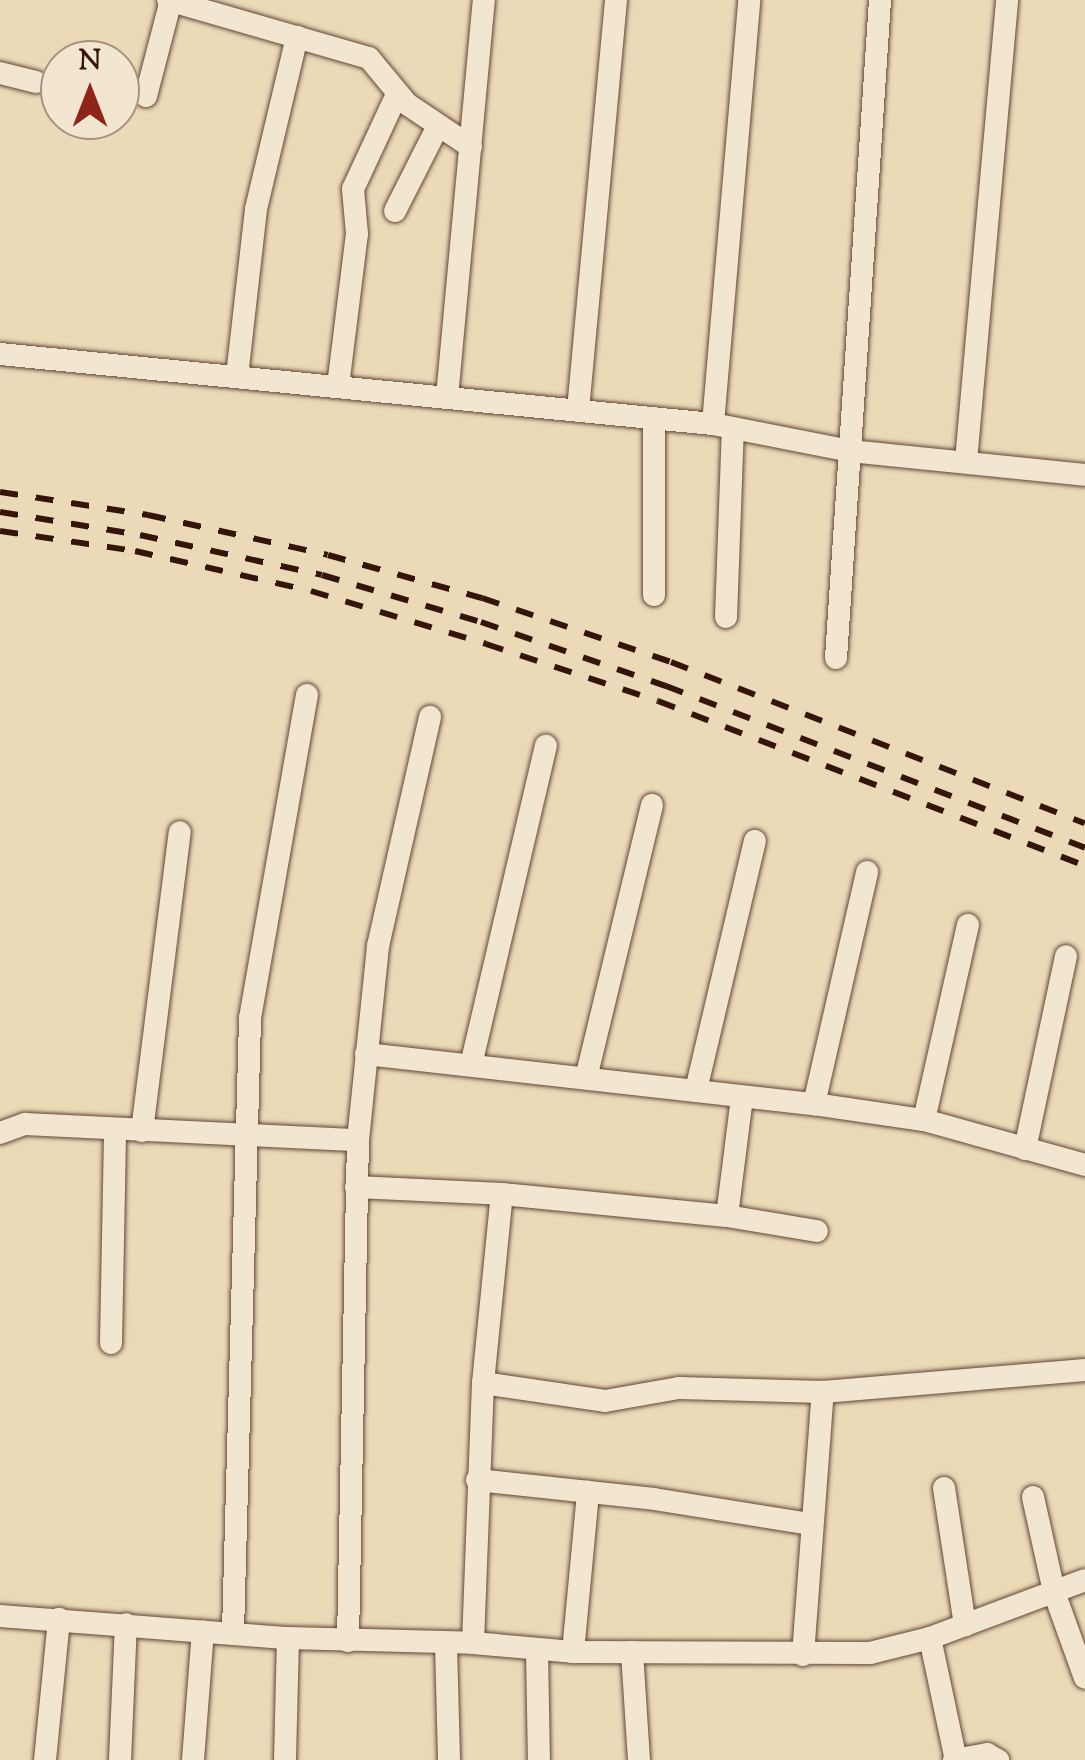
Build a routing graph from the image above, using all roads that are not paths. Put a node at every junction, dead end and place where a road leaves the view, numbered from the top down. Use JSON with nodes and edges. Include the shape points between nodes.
{"nodes":[{"id":1,"x":170,"y":0,"type":"edge"},
{"id":2,"x":484,"y":0,"type":"edge"},
{"id":3,"x":616,"y":0,"type":"edge"},
{"id":4,"x":749,"y":0,"type":"edge"},
{"id":5,"x":880,"y":0,"type":"edge"},
{"id":6,"x":1007,"y":0,"type":"edge"},
{"id":7,"x":298,"y":37,"type":"junction"},
{"id":8,"x":0,"y":73,"type":"edge"},
{"id":9,"x":36,"y":82,"type":"dead end"},
{"id":10,"x":398,"y":94,"type":"junction"},
{"id":11,"x":146,"y":96,"type":"dead end"},
{"id":12,"x":438,"y":126,"type":"junction"},
{"id":13,"x":472,"y":147,"type":"junction"},
{"id":14,"x":395,"y":211,"type":"dead end"},
{"id":15,"x":0,"y":354,"type":"edge"},
{"id":16,"x":238,"y":376,"type":"junction"},
{"id":17,"x":338,"y":386,"type":"junction"},
{"id":18,"x":447,"y":397,"type":"junction"},
{"id":19,"x":578,"y":410,"type":"junction"},
{"id":20,"x":654,"y":418,"type":"junction"},
{"id":21,"x":723,"y":426,"type":"junction"},
{"id":22,"x":850,"y":451,"type":"junction"},
{"id":23,"x":966,"y":462,"type":"junction"},
{"id":24,"x":1085,"y":475,"type":"edge"},
{"id":25,"x":654,"y":595,"type":"dead end"},
{"id":26,"x":726,"y":617,"type":"dead end"},
{"id":27,"x":836,"y":658,"type":"dead end"},
{"id":28,"x":307,"y":695,"type":"dead end"},
{"id":29,"x":430,"y":717,"type":"dead end"},
{"id":30,"x":546,"y":746,"type":"dead end"},
{"id":31,"x":652,"y":805,"type":"dead end"},
{"id":32,"x":180,"y":832,"type":"dead end"},
{"id":33,"x":755,"y":841,"type":"dead end"},
{"id":34,"x":867,"y":872,"type":"dead end"},
{"id":35,"x":968,"y":925,"type":"dead end"},
{"id":36,"x":1066,"y":956,"type":"dead end"},
{"id":37,"x":366,"y":1054,"type":"junction"},
{"id":38,"x":470,"y":1065,"type":"junction"},
{"id":39,"x":586,"y":1078,"type":"junction"},
{"id":40,"x":696,"y":1090,"type":"junction"},
{"id":41,"x":742,"y":1097,"type":"junction"},
{"id":42,"x":814,"y":1104,"type":"junction"},
{"id":43,"x":924,"y":1120,"type":"junction"},
{"id":44,"x":115,"y":1130,"type":"junction"},
{"id":45,"x":142,"y":1131,"type":"junction"},
{"id":46,"x":0,"y":1133,"type":"edge"},
{"id":47,"x":244,"y":1136,"type":"junction"},
{"id":48,"x":358,"y":1140,"type":"junction"},
{"id":49,"x":1024,"y":1149,"type":"junction"},
{"id":50,"x":1085,"y":1164,"type":"edge"},
{"id":51,"x":356,"y":1186,"type":"junction"},
{"id":52,"x":502,"y":1194,"type":"junction"},
{"id":53,"x":727,"y":1216,"type":"junction"},
{"id":54,"x":818,"y":1231,"type":"dead end"},
{"id":55,"x":111,"y":1343,"type":"dead end"},
{"id":56,"x":1085,"y":1370,"type":"edge"},
{"id":57,"x":483,"y":1383,"type":"junction"},
{"id":58,"x":823,"y":1392,"type":"junction"},
{"id":59,"x":477,"y":1480,"type":"junction"},
{"id":60,"x":944,"y":1488,"type":"dead end"},
{"id":61,"x":588,"y":1492,"type":"junction"},
{"id":62,"x":1033,"y":1497,"type":"dead end"},
{"id":63,"x":810,"y":1524,"type":"junction"},
{"id":64,"x":1085,"y":1580,"type":"edge"},
{"id":65,"x":1054,"y":1592,"type":"junction"},
{"id":66,"x":0,"y":1616,"type":"edge"},
{"id":67,"x":59,"y":1619,"type":"junction"},
{"id":68,"x":126,"y":1624,"type":"junction"},
{"id":69,"x":964,"y":1625,"type":"junction"},
{"id":70,"x":203,"y":1631,"type":"junction"},
{"id":71,"x":233,"y":1632,"type":"junction"},
{"id":72,"x":288,"y":1638,"type":"junction"},
{"id":73,"x":930,"y":1638,"type":"junction"},
{"id":74,"x":348,"y":1641,"type":"junction"},
{"id":75,"x":446,"y":1644,"type":"junction"},
{"id":76,"x":473,"y":1644,"type":"junction"},
{"id":77,"x":537,"y":1650,"type":"junction"},
{"id":78,"x":574,"y":1652,"type":"junction"},
{"id":79,"x":632,"y":1652,"type":"junction"},
{"id":80,"x":803,"y":1655,"type":"junction"},
{"id":81,"x":1085,"y":1678,"type":"edge"},
{"id":82,"x":45,"y":1760,"type":"edge"},
{"id":83,"x":120,"y":1760,"type":"edge"},
{"id":84,"x":193,"y":1760,"type":"edge"},
{"id":85,"x":286,"y":1760,"type":"edge"},
{"id":86,"x":449,"y":1760,"type":"edge"},
{"id":87,"x":539,"y":1760,"type":"edge"},
{"id":88,"x":639,"y":1760,"type":"edge"},
{"id":89,"x":955,"y":1760,"type":"edge"},
{"id":90,"x":998,"y":1760,"type":"edge"}],
"edges":[{"from":1,"to":7,"type":"street"},
{"from":1,"to":11,"type":"street"},
{"from":2,"to":13,"type":"street"},
{"from":3,"to":19,"type":"street"},
{"from":4,"to":21,"type":"street"},
{"from":5,"to":22,"type":"street"},
{"from":6,"to":23,"type":"street"},
{"from":7,"to":10,"type":"street","via":[[369,58]]},
{"from":7,"to":16,"type":"street","via":[[256,209]]},
{"from":8,"to":9,"type":"street"},
{"from":10,"to":12,"type":"street"},
{"from":10,"to":17,"type":"street","via":[[353,189],[357,234]]},
{"from":12,"to":13,"type":"street"},
{"from":12,"to":14,"type":"street"},
{"from":13,"to":18,"type":"street"},
{"from":15,"to":16,"type":"street"},
{"from":16,"to":17,"type":"street"},
{"from":17,"to":18,"type":"street"},
{"from":18,"to":19,"type":"street"},
{"from":19,"to":20,"type":"street"},
{"from":20,"to":21,"type":"street"},
{"from":20,"to":25,"type":"street"},
{"from":21,"to":22,"type":"street"},
{"from":21,"to":26,"type":"street"},
{"from":22,"to":23,"type":"street"},
{"from":22,"to":27,"type":"street"},
{"from":23,"to":24,"type":"street"},
{"from":28,"to":47,"type":"street","via":[[250,1018]]},
{"from":29,"to":37,"type":"street","via":[[378,946]]},
{"from":30,"to":38,"type":"street"},
{"from":31,"to":39,"type":"street"},
{"from":32,"to":45,"type":"street"},
{"from":33,"to":40,"type":"street"},
{"from":34,"to":42,"type":"street"},
{"from":35,"to":43,"type":"street"},
{"from":36,"to":49,"type":"street"},
{"from":37,"to":38,"type":"street"},
{"from":37,"to":48,"type":"street"},
{"from":38,"to":39,"type":"street"},
{"from":39,"to":40,"type":"street"},
{"from":40,"to":41,"type":"street"},
{"from":41,"to":42,"type":"street"},
{"from":41,"to":53,"type":"street"},
{"from":42,"to":43,"type":"street"},
{"from":43,"to":49,"type":"street"},
{"from":44,"to":45,"type":"street"},
{"from":44,"to":46,"type":"street","via":[[25,1124]]},
{"from":44,"to":55,"type":"street"},
{"from":45,"to":47,"type":"street"},
{"from":47,"to":48,"type":"street"},
{"from":47,"to":71,"type":"street"},
{"from":48,"to":51,"type":"street"},
{"from":49,"to":50,"type":"street"},
{"from":51,"to":52,"type":"street"},
{"from":51,"to":74,"type":"street"},
{"from":52,"to":53,"type":"street"},
{"from":52,"to":57,"type":"street"},
{"from":53,"to":54,"type":"street"},
{"from":56,"to":58,"type":"street"},
{"from":57,"to":58,"type":"street","via":[[605,1401],[678,1388]]},
{"from":57,"to":59,"type":"street"},
{"from":58,"to":63,"type":"street"},
{"from":59,"to":61,"type":"street"},
{"from":59,"to":76,"type":"street"},
{"from":60,"to":69,"type":"street"},
{"from":61,"to":63,"type":"street"},
{"from":61,"to":78,"type":"street"},
{"from":62,"to":65,"type":"street"},
{"from":63,"to":80,"type":"street"},
{"from":64,"to":65,"type":"street"},
{"from":65,"to":69,"type":"street"},
{"from":65,"to":81,"type":"street"},
{"from":66,"to":67,"type":"street"},
{"from":67,"to":68,"type":"street"},
{"from":67,"to":82,"type":"street"},
{"from":68,"to":70,"type":"street"},
{"from":68,"to":83,"type":"street"},
{"from":69,"to":73,"type":"street"},
{"from":70,"to":71,"type":"street"},
{"from":70,"to":84,"type":"street"},
{"from":71,"to":72,"type":"street"},
{"from":72,"to":74,"type":"street"},
{"from":72,"to":85,"type":"street"},
{"from":73,"to":80,"type":"street","via":[[870,1653]]},
{"from":73,"to":89,"type":"street"},
{"from":74,"to":75,"type":"street"},
{"from":75,"to":76,"type":"street"},
{"from":75,"to":86,"type":"street"},
{"from":76,"to":77,"type":"street"},
{"from":77,"to":78,"type":"street"},
{"from":77,"to":87,"type":"street"},
{"from":78,"to":79,"type":"street"},
{"from":79,"to":80,"type":"street"},
{"from":79,"to":88,"type":"street"},
{"from":89,"to":90,"type":"street","via":[[987,1754]]}]}
